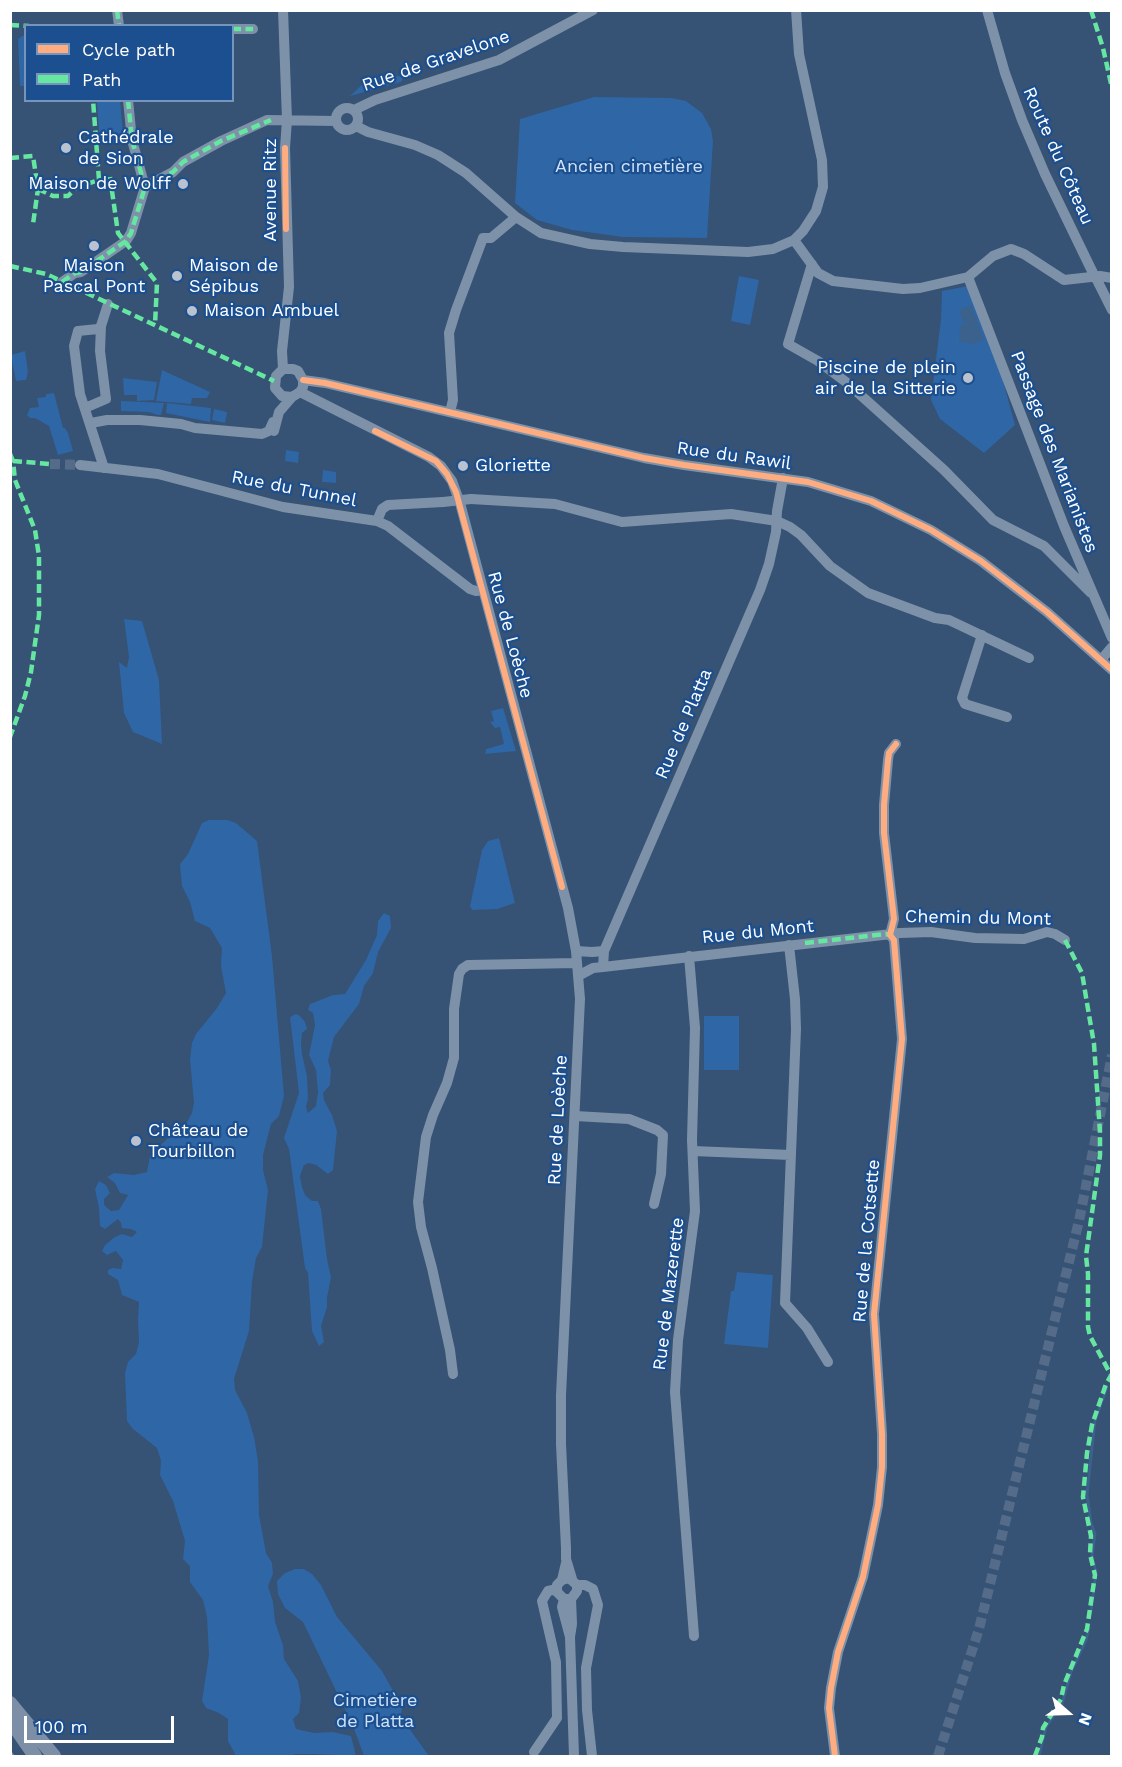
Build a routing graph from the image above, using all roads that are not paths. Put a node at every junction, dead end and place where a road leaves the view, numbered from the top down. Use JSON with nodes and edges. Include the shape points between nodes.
{"nodes":[{"id":1,"x":283,"y":10,"type":"edge"},
{"id":2,"x":593,"y":10,"type":"edge"},
{"id":3,"x":796,"y":10,"type":"edge"},
{"id":4,"x":987,"y":10,"type":"edge"},
{"id":5,"x":234,"y":29,"type":"edge"},
{"id":6,"x":253,"y":29,"type":"dead end"},
{"id":7,"x":128,"y":102,"type":"edge"},
{"id":8,"x":354,"y":110,"type":"junction"},
{"id":9,"x":287,"y":120,"type":"junction"},
{"id":10,"x":336,"y":121,"type":"junction"},
{"id":11,"x":356,"y":126,"type":"junction"},
{"id":12,"x":145,"y":187,"type":"junction"},
{"id":13,"x":516,"y":217,"type":"junction"},
{"id":14,"x":794,"y":240,"type":"junction"},
{"id":15,"x":812,"y":264,"type":"junction"},
{"id":16,"x":968,"y":277,"type":"junction"},
{"id":17,"x":1112,"y":278,"type":"edge"},
{"id":18,"x":62,"y":282,"type":"dead end"},
{"id":19,"x":108,"y":304,"type":"dead end"},
{"id":20,"x":1112,"y":310,"type":"edge"},
{"id":21,"x":100,"y":326,"type":"junction"},
{"id":22,"x":283,"y":369,"type":"junction"},
{"id":23,"x":303,"y":380,"type":"junction"},
{"id":24,"x":277,"y":391,"type":"junction"},
{"id":25,"x":296,"y":395,"type":"junction"},
{"id":26,"x":85,"y":408,"type":"junction"},
{"id":27,"x":450,"y":412,"type":"junction"},
{"id":28,"x":273,"y":422,"type":"junction"},
{"id":29,"x":91,"y":423,"type":"junction"},
{"id":30,"x":80,"y":465,"type":"tunnel mouth"},
{"id":31,"x":104,"y":468,"type":"junction"},
{"id":32,"x":783,"y":478,"type":"junction"},
{"id":33,"x":377,"y":520,"type":"junction"},
{"id":34,"x":777,"y":522,"type":"junction"},
{"id":35,"x":483,"y":590,"type":"junction"},
{"id":36,"x":1091,"y":592,"type":"junction"},
{"id":37,"x":982,"y":635,"type":"junction"},
{"id":38,"x":1112,"y":638,"type":"edge"},
{"id":39,"x":1112,"y":647,"type":"edge"},
{"id":40,"x":1029,"y":658,"type":"dead end"},
{"id":41,"x":1101,"y":660,"type":"junction"},
{"id":42,"x":1112,"y":670,"type":"edge"},
{"id":43,"x":1007,"y":717,"type":"dead end"},
{"id":44,"x":896,"y":744,"type":"dead end"},
{"id":45,"x":890,"y":935,"type":"junction"},
{"id":46,"x":1065,"y":940,"type":"dead end"},
{"id":47,"x":789,"y":945,"type":"junction"},
{"id":48,"x":576,"y":951,"type":"junction"},
{"id":49,"x":604,"y":951,"type":"junction"},
{"id":50,"x":689,"y":956,"type":"junction"},
{"id":51,"x":577,"y":963,"type":"junction"},
{"id":52,"x":630,"y":963,"type":"junction"},
{"id":53,"x":603,"y":967,"type":"junction"},
{"id":54,"x":578,"y":976,"type":"junction"},
{"id":55,"x":575,"y":1116,"type":"junction"},
{"id":56,"x":693,"y":1151,"type":"junction"},
{"id":57,"x":791,"y":1155,"type":"junction"},
{"id":58,"x":654,"y":1204,"type":"dead end"},
{"id":59,"x":828,"y":1362,"type":"dead end"},
{"id":60,"x":453,"y":1374,"type":"dead end"},
{"id":61,"x":567,"y":1590,"type":"junction"},
{"id":62,"x":694,"y":1636,"type":"dead end"},
{"id":63,"x":10,"y":1703,"type":"edge"},
{"id":64,"x":10,"y":1720,"type":"edge"},
{"id":65,"x":534,"y":1752,"type":"dead end"},
{"id":66,"x":35,"y":1756,"type":"edge"},
{"id":67,"x":54,"y":1756,"type":"edge"},
{"id":68,"x":574,"y":1756,"type":"edge"},
{"id":69,"x":592,"y":1756,"type":"edge"},
{"id":70,"x":835,"y":1756,"type":"edge"}],
"edges":[{"from":1,"to":9,"type":"street","name":"Avenue Ritz"},
{"from":2,"to":8,"type":"street","name":"Rue de Gravelone","via":[[499,60]]},
{"from":3,"to":14,"type":"street","via":[[801,65],[824,174],[816,211]]},
{"from":4,"to":20,"type":"street","name":"Route du Côteau","bridge":true,"via":[[1022,120]]},
{"from":5,"to":6,"type":"street"},
{"from":7,"to":12,"type":"street","via":[[132,140]]},
{"from":8,"to":10,"type":"street","via":[[342,109]]},
{"from":8,"to":11,"type":"street"},
{"from":9,"to":10,"type":"street"},
{"from":9,"to":12,"type":"street","via":[[271,120],[218,142]]},
{"from":9,"to":22,"type":"street","name":"Avenue Ritz","via":[[288,306]]},
{"from":10,"to":11,"type":"street","via":[[346,130]]},
{"from":11,"to":13,"type":"street","via":[[438,155],[466,173]]},
{"from":12,"to":18,"type":"street","via":[[126,241]]},
{"from":13,"to":14,"type":"street","via":[[541,233],[623,247],[761,251]]},
{"from":13,"to":27,"type":"street","via":[[491,238],[483,238],[456,310],[449,333],[453,400]]},
{"from":14,"to":15,"type":"street"},
{"from":15,"to":16,"type":"street","via":[[818,273],[833,281],[903,289]]},
{"from":15,"to":36,"type":"street","via":[[788,344],[846,382],[993,520],[1044,546]]},
{"from":16,"to":17,"type":"street","via":[[993,256],[1011,249],[1064,280]]},
{"from":16,"to":36,"type":"street","name":"Passage des Marianistes"},
{"from":19,"to":21,"type":"street"},
{"from":21,"to":26,"type":"street","via":[[106,399]]},
{"from":21,"to":26,"type":"street","via":[[78,331],[74,346]]},
{"from":22,"to":23,"type":"street","via":[[293,369]]},
{"from":22,"to":24,"type":"street","via":[[274,381]]},
{"from":23,"to":25,"type":"street"},
{"from":23,"to":27,"type":"street","name":"Rue du Rawil"},
{"from":24,"to":25,"type":"street","via":[[282,396]]},
{"from":24,"to":28,"type":"street"},
{"from":25,"to":28,"type":"street","via":[[279,412],[273,434]]},
{"from":25,"to":35,"type":"street","name":"Rue de Loèche","via":[[441,466],[456,492]]},
{"from":26,"to":29,"type":"street"},
{"from":27,"to":32,"type":"street","name":"Rue du Rawil","via":[[644,458]]},
{"from":28,"to":29,"type":"street","via":[[269,431],[262,434],[140,420]]},
{"from":29,"to":31,"type":"street"},
{"from":30,"to":31,"type":"street","name":"Rue du Tunnel"},
{"from":31,"to":33,"type":"street","name":"Rue du Tunnel","via":[[158,474],[284,507]]},
{"from":32,"to":34,"type":"street","name":"Rue de Platta"},
{"from":32,"to":41,"type":"street","name":"Rue du Rawil","via":[[854,495],[931,530],[1004,578]]},
{"from":33,"to":34,"type":"street","bridge":true,"via":[[388,505],[471,499],[555,504],[622,522],[731,514]]},
{"from":33,"to":35,"type":"street","name":"Rue du Tunnel","via":[[470,589]]},
{"from":34,"to":37,"type":"street","via":[[801,535],[830,566],[868,593]]},
{"from":34,"to":49,"type":"street","name":"Rue de Platta","via":[[760,589]]},
{"from":35,"to":48,"type":"street","name":"Rue de Loèche"},
{"from":36,"to":38,"type":"street","name":"Passage des Marianistes"},
{"from":37,"to":40,"type":"street"},
{"from":37,"to":43,"type":"street","via":[[962,698],[965,704]]},
{"from":39,"to":41,"type":"street"},
{"from":41,"to":42,"type":"street","name":"Rue du Rawil"},
{"from":44,"to":45,"type":"street","name":"Rue de la Cotsette","via":[[889,753],[884,823],[894,919]]},
{"from":45,"to":46,"type":"street","name":"Chemin du Mont","via":[[931,932],[1024,939],[1047,932]]},
{"from":45,"to":47,"type":"street","name":"Rue du Mont"},
{"from":45,"to":70,"type":"street","name":"Rue de la Cotsette","via":[[894,940],[902,1040],[874,1314],[881,1479],[863,1577],[838,1652],[831,1688],[829,1708]]},
{"from":47,"to":50,"type":"street","name":"Rue du Mont"},
{"from":47,"to":57,"type":"street","via":[[796,1029]]},
{"from":48,"to":49,"type":"street"},
{"from":48,"to":51,"type":"street","name":"Rue de Loèche"},
{"from":49,"to":52,"type":"street"},
{"from":49,"to":53,"type":"street","name":"Rue de Platta"},
{"from":50,"to":52,"type":"street","name":"Rue du Mont"},
{"from":50,"to":56,"type":"street","name":"Rue de Mazerette","via":[[695,1028]]},
{"from":51,"to":54,"type":"street","name":"Rue de Loèche"},
{"from":51,"to":60,"type":"street","via":[[468,965],[459,974],[454,1058],[426,1137],[417,1202]]},
{"from":52,"to":53,"type":"street","name":"Rue du Mont"},
{"from":53,"to":54,"type":"street","name":"Rue du Mont"},
{"from":54,"to":55,"type":"street","name":"Rue de Loèche"},
{"from":55,"to":58,"type":"street","via":[[629,1119],[663,1135],[661,1174]]},
{"from":55,"to":61,"type":"street","name":"Rue de Loèche","via":[[561,1395]]},
{"from":56,"to":57,"type":"street"},
{"from":56,"to":62,"type":"street","name":"Rue de Mazerette","via":[[695,1211],[675,1392]]},
{"from":57,"to":59,"type":"street","via":[[785,1303],[807,1328]]},
{"from":61,"to":65,"type":"street","via":[[551,1600],[545,1598],[543,1605],[556,1662],[558,1713]]},
{"from":61,"to":68,"type":"street","name":"Rue de Loèche","via":[[572,1624]]},
{"from":61,"to":69,"type":"street","via":[[585,1585],[593,1589],[598,1605],[586,1668]]},
{"from":63,"to":67,"type":"main road"},
{"from":64,"to":66,"type":"main road"}]}
